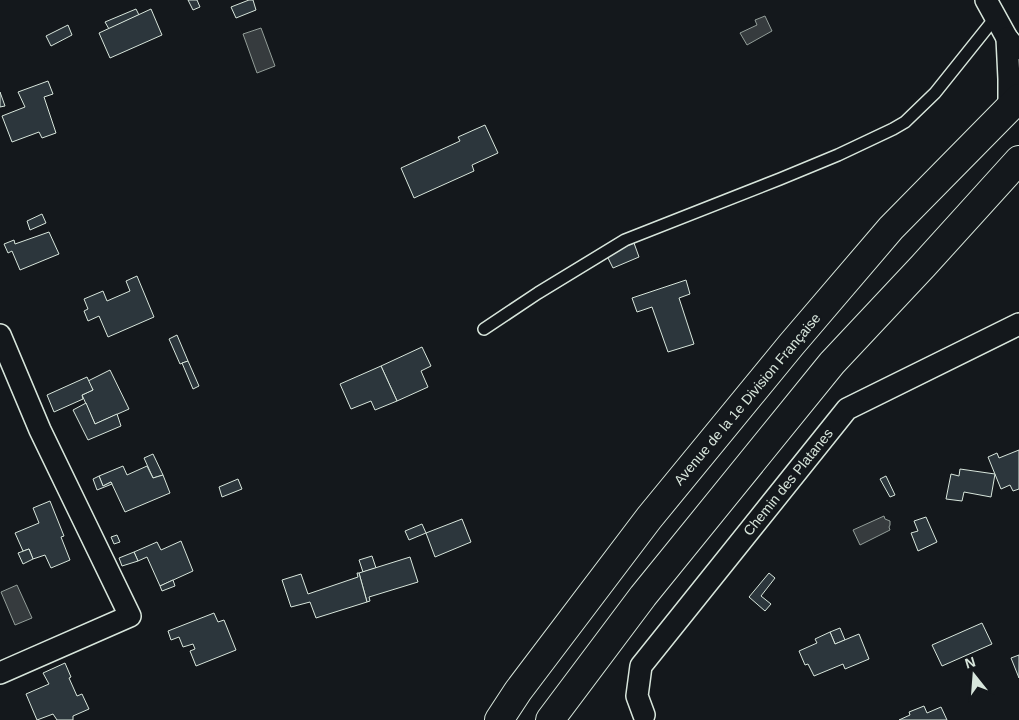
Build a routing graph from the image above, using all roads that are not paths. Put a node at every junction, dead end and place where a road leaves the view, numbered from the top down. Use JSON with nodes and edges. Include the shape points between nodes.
{"nodes":[{"id":1,"x":991,"y":9,"type":"edge"},
{"id":2,"x":1013,"y":44,"type":"edge"},
{"id":3,"x":1014,"y":103,"type":"edge"},
{"id":4,"x":1019,"y":160,"type":"edge"},
{"id":5,"x":1019,"y":324,"type":"edge"},
{"id":6,"x":484,"y":329,"type":"dead end"},
{"id":7,"x":0,"y":336,"type":"edge"},
{"id":8,"x":607,"y":644,"type":"junction"},
{"id":9,"x":0,"y":673,"type":"edge"},
{"id":10,"x":518,"y":691,"type":"junction"},
{"id":11,"x":644,"y":715,"type":"dead end"},
{"id":12,"x":494,"y":720,"type":"edge"},
{"id":13,"x":498,"y":720,"type":"edge"},
{"id":14,"x":550,"y":720,"type":"edge"},
{"id":15,"x":556,"y":720,"type":"edge"}],
"edges":[{"from":1,"to":2,"type":"street"},
{"from":1,"to":6,"type":"lane","via":[[935,93],[905,122],[838,155],[625,240]]},
{"from":2,"to":3,"type":"street","via":[[1009,79]]},
{"from":3,"to":10,"type":"highway","name":"Avenue de la 1e Division Française","via":[[892,228],[791,345],[649,518]]},
{"from":4,"to":8,"type":"highway","via":[[832,362]]},
{"from":5,"to":11,"type":"street","name":"Chemin des Platanes","via":[[847,409],[641,666],[637,696]]},
{"from":7,"to":9,"type":"street","via":[[40,430],[130,616]]},
{"from":8,"to":14,"type":"highway"},
{"from":8,"to":15,"type":"highway"},
{"from":10,"to":12,"type":"highway"},
{"from":10,"to":13,"type":"highway","name":"Avenue de la 1e Division Française"}]}
